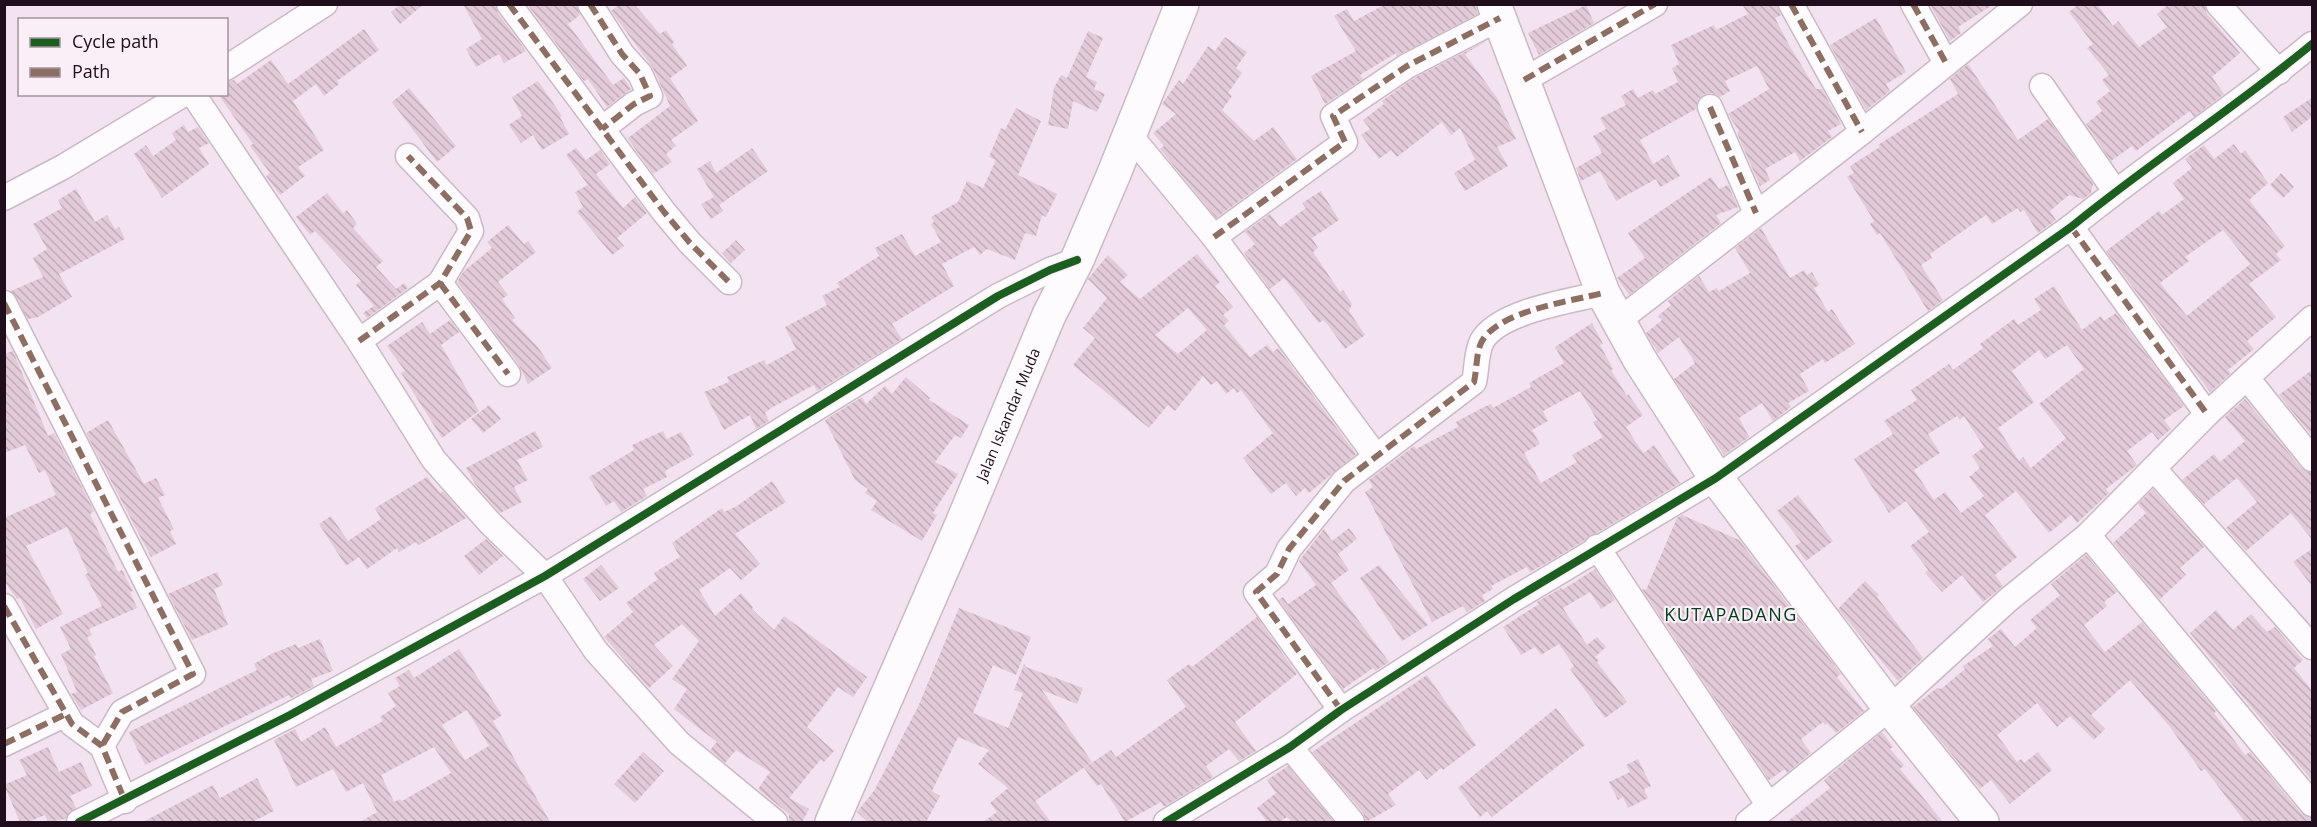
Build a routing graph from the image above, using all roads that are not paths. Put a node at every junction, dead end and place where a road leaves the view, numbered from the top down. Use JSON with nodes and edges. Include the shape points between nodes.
{"nodes":[{"id":1,"x":325,"y":4,"type":"edge"},
{"id":2,"x":509,"y":4,"type":"edge"},
{"id":3,"x":590,"y":4,"type":"edge"},
{"id":4,"x":1655,"y":4,"type":"edge"},
{"id":5,"x":1791,"y":4,"type":"edge"},
{"id":6,"x":1913,"y":4,"type":"edge"},
{"id":7,"x":2020,"y":4,"type":"edge"},
{"id":8,"x":2218,"y":4,"type":"edge"},
{"id":9,"x":1174,"y":6,"type":"edge"},
{"id":10,"x":1497,"y":11,"type":"edge"},
{"id":11,"x":2313,"y":44,"type":"edge"},
{"id":12,"x":1947,"y":63,"type":"junction"},
{"id":13,"x":228,"y":67,"type":"edge"},
{"id":14,"x":2279,"y":72,"type":"junction"},
{"id":15,"x":1524,"y":80,"type":"junction"},
{"id":16,"x":2042,"y":86,"type":"dead end"},
{"id":17,"x":181,"y":96,"type":"edge"},
{"id":18,"x":194,"y":96,"type":"edge"},
{"id":19,"x":1710,"y":107,"type":"dead end"},
{"id":20,"x":602,"y":129,"type":"junction"},
{"id":21,"x":1862,"y":132,"type":"junction"},
{"id":22,"x":1129,"y":134,"type":"junction"},
{"id":23,"x":408,"y":156,"type":"dead end"},
{"id":24,"x":2115,"y":191,"type":"junction"},
{"id":25,"x":4,"y":198,"type":"edge"},
{"id":26,"x":1756,"y":213,"type":"junction"},
{"id":27,"x":2071,"y":227,"type":"junction"},
{"id":28,"x":1214,"y":237,"type":"junction"},
{"id":29,"x":1063,"y":265,"type":"junction"},
{"id":30,"x":729,"y":282,"type":"dead end"},
{"id":31,"x":440,"y":283,"type":"junction"},
{"id":32,"x":4,"y":303,"type":"edge"},
{"id":33,"x":1610,"y":307,"type":"junction"},
{"id":34,"x":2313,"y":318,"type":"edge"},
{"id":35,"x":359,"y":341,"type":"junction"},
{"id":36,"x":508,"y":374,"type":"dead end"},
{"id":37,"x":2247,"y":378,"type":"junction"},
{"id":38,"x":2207,"y":414,"type":"junction"},
{"id":39,"x":1375,"y":455,"type":"junction"},
{"id":40,"x":2313,"y":459,"type":"edge"},
{"id":41,"x":2154,"y":469,"type":"junction"},
{"id":42,"x":1716,"y":478,"type":"junction"},
{"id":43,"x":2088,"y":535,"type":"junction"},
{"id":44,"x":1597,"y":547,"type":"junction"},
{"id":45,"x":545,"y":576,"type":"junction"},
{"id":46,"x":4,"y":606,"type":"edge"},
{"id":47,"x":2313,"y":647,"type":"edge"},
{"id":48,"x":1890,"y":708,"type":"junction"},
{"id":49,"x":1341,"y":710,"type":"junction"},
{"id":50,"x":69,"y":719,"type":"junction"},
{"id":51,"x":4,"y":744,"type":"edge"},
{"id":52,"x":102,"y":746,"type":"junction"},
{"id":53,"x":1290,"y":747,"type":"junction"},
{"id":54,"x":125,"y":801,"type":"junction"},
{"id":55,"x":1768,"y":804,"type":"junction"},
{"id":56,"x":2313,"y":804,"type":"edge"},
{"id":57,"x":104,"y":817,"type":"edge"},
{"id":58,"x":80,"y":822,"type":"edge"},
{"id":59,"x":775,"y":822,"type":"edge"},
{"id":60,"x":814,"y":822,"type":"edge"},
{"id":61,"x":832,"y":822,"type":"edge"},
{"id":62,"x":1167,"y":822,"type":"edge"},
{"id":63,"x":1352,"y":822,"type":"edge"},
{"id":64,"x":1748,"y":822,"type":"edge"},
{"id":65,"x":1982,"y":822,"type":"edge"}],
"edges":[{"from":1,"to":13,"type":"street"},
{"from":2,"to":20,"type":"street"},
{"from":3,"to":20,"type":"street","via":[[622,54],[640,74],[650,96]]},
{"from":4,"to":15,"type":"street"},
{"from":5,"to":21,"type":"street"},
{"from":6,"to":12,"type":"street"},
{"from":7,"to":12,"type":"street"},
{"from":8,"to":14,"type":"street"},
{"from":9,"to":22,"type":"highway","name":"Jalan Iskandar Muda"},
{"from":9,"to":29,"type":"highway","name":"Jalan Iskandar Muda","via":[[1072,226]]},
{"from":10,"to":15,"type":"highway"},
{"from":10,"to":28,"type":"street","via":[[1333,116],[1345,142]]},
{"from":11,"to":14,"type":"street"},
{"from":12,"to":21,"type":"street"},
{"from":14,"to":24,"type":"street"},
{"from":15,"to":33,"type":"highway"},
{"from":16,"to":24,"type":"street"},
{"from":17,"to":25,"type":"street"},
{"from":18,"to":35,"type":"street"},
{"from":19,"to":26,"type":"street"},
{"from":20,"to":30,"type":"street","via":[[690,243]]},
{"from":21,"to":26,"type":"street"},
{"from":22,"to":28,"type":"street"},
{"from":22,"to":29,"type":"highway","name":"Jalan Iskandar Muda"},
{"from":23,"to":31,"type":"street","via":[[471,226]]},
{"from":24,"to":27,"type":"street"},
{"from":26,"to":33,"type":"street"},
{"from":27,"to":38,"type":"street"},
{"from":27,"to":42,"type":"street"},
{"from":28,"to":39,"type":"street"},
{"from":29,"to":45,"type":"street","via":[[998,296]]},
{"from":29,"to":60,"type":"highway","name":"Jalan Iskandar Muda"},
{"from":29,"to":61,"type":"highway","name":"Jalan Iskandar Muda","via":[[1049,315]]},
{"from":31,"to":35,"type":"street"},
{"from":31,"to":36,"type":"street"},
{"from":32,"to":52,"type":"street","via":[[193,674],[122,712]]},
{"from":33,"to":39,"type":"street","via":[[1504,320],[1481,342],[1474,382]]},
{"from":33,"to":42,"type":"highway"},
{"from":34,"to":37,"type":"street"},
{"from":35,"to":45,"type":"street","via":[[434,460],[490,523]]},
{"from":37,"to":38,"type":"street"},
{"from":37,"to":40,"type":"street"},
{"from":38,"to":41,"type":"street"},
{"from":39,"to":49,"type":"street","via":[[1344,481],[1289,549],[1277,574],[1256,592]]},
{"from":41,"to":43,"type":"street"},
{"from":41,"to":47,"type":"street"},
{"from":42,"to":44,"type":"street"},
{"from":42,"to":48,"type":"highway"},
{"from":43,"to":48,"type":"street","via":[[2008,600]]},
{"from":43,"to":56,"type":"street"},
{"from":44,"to":49,"type":"street"},
{"from":44,"to":55,"type":"street"},
{"from":45,"to":54,"type":"street"},
{"from":45,"to":59,"type":"street","via":[[596,651],[679,743]]},
{"from":46,"to":50,"type":"street"},
{"from":48,"to":55,"type":"street"},
{"from":48,"to":65,"type":"highway"},
{"from":49,"to":53,"type":"street"},
{"from":50,"to":51,"type":"street"},
{"from":50,"to":52,"type":"street"},
{"from":52,"to":54,"type":"street"},
{"from":53,"to":62,"type":"street"},
{"from":53,"to":63,"type":"street"},
{"from":54,"to":57,"type":"street"},
{"from":55,"to":64,"type":"street"},
{"from":57,"to":58,"type":"street"}]}
